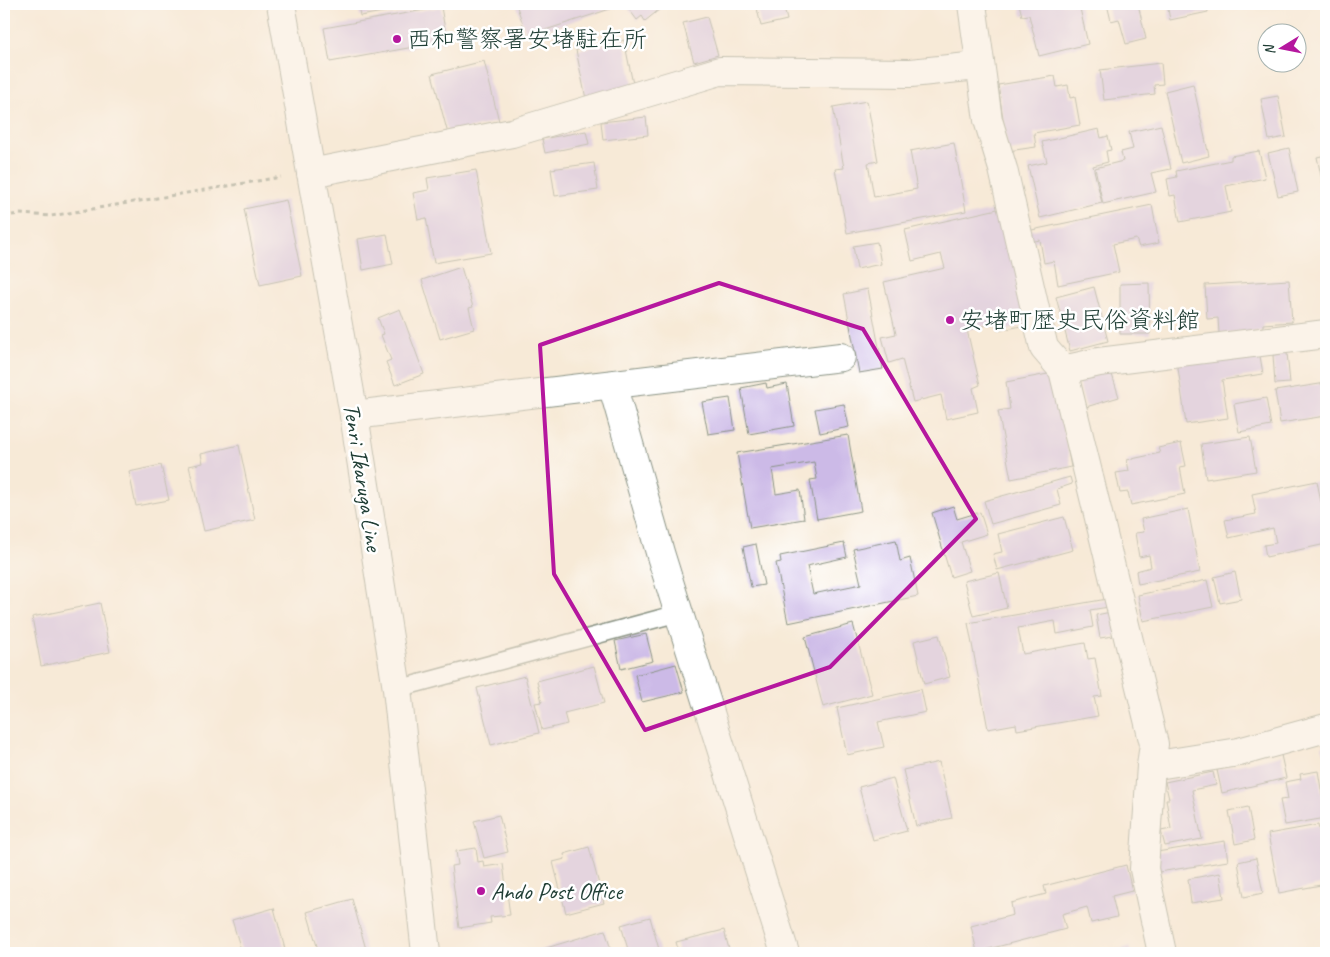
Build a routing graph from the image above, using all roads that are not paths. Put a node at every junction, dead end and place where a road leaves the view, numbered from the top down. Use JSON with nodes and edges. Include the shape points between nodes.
{"nodes":[{"id":1,"x":281,"y":4,"type":"edge"},
{"id":2,"x":972,"y":4,"type":"edge"},
{"id":3,"x":980,"y":67,"type":"junction"},
{"id":4,"x":311,"y":173,"type":"junction"},
{"id":5,"x":1326,"y":334,"type":"edge"},
{"id":6,"x":841,"y":357,"type":"dead end"},
{"id":7,"x":1064,"y":370,"type":"junction"},
{"id":8,"x":612,"y":384,"type":"junction"},
{"id":9,"x":354,"y":415,"type":"junction"},
{"id":10,"x":679,"y":613,"type":"junction"},
{"id":11,"x":397,"y":689,"type":"junction"},
{"id":12,"x":1326,"y":728,"type":"edge"},
{"id":13,"x":1151,"y":766,"type":"junction"},
{"id":14,"x":426,"y":953,"type":"edge"},
{"id":15,"x":785,"y":953,"type":"edge"},
{"id":16,"x":1162,"y":953,"type":"edge"}],
"edges":[{"from":1,"to":4,"type":"street","name":"Tenri Ikaruga Line"},
{"from":2,"to":3,"type":"street"},
{"from":3,"to":4,"type":"street","via":[[911,73],[720,71],[512,133]]},
{"from":3,"to":7,"type":"street","via":[[988,120],[1003,169],[1044,348]]},
{"from":4,"to":9,"type":"street","name":"Tenri Ikaruga Line"},
{"from":5,"to":7,"type":"street","via":[[1099,362]]},
{"from":6,"to":8,"type":"street"},
{"from":7,"to":13,"type":"street","via":[[1154,744]]},
{"from":8,"to":9,"type":"street"},
{"from":8,"to":10,"type":"street"},
{"from":9,"to":11,"type":"street","name":"Tenri Ikaruga Line"},
{"from":10,"to":11,"type":"lane"},
{"from":10,"to":15,"type":"street"},
{"from":11,"to":14,"type":"street","name":"Tenri Ikaruga Line"},
{"from":12,"to":13,"type":"street","via":[[1240,752]]},
{"from":13,"to":16,"type":"street","via":[[1144,869]]}]}
